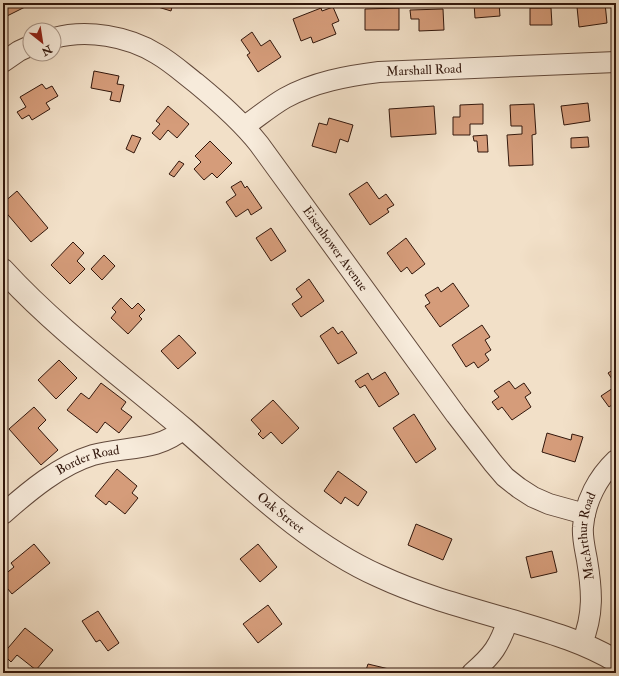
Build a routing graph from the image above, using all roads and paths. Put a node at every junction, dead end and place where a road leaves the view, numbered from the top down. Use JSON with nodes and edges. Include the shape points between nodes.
{"nodes":[{"id":1,"x":62,"y":37,"type":"edge"},
{"id":2,"x":22,"y":50,"type":"edge"},
{"id":3,"x":3,"y":62,"type":"edge"},
{"id":4,"x":616,"y":62,"type":"edge"},
{"id":5,"x":245,"y":126,"type":"junction"},
{"id":6,"x":3,"y":270,"type":"edge"},
{"id":7,"x":183,"y":429,"type":"junction"},
{"id":8,"x":616,"y":460,"type":"edge"},
{"id":9,"x":3,"y":514,"type":"edge"},
{"id":10,"x":585,"y":514,"type":"junction"},
{"id":11,"x":508,"y":620,"type":"junction"},
{"id":12,"x":582,"y":644,"type":"junction"},
{"id":13,"x":616,"y":661,"type":"edge"},
{"id":14,"x":472,"y":673,"type":"edge"}],
"edges":[{"from":1,"to":5,"type":"street","name":"Eisenhower Avenue","via":[[102,35],[140,45],[157,53]]},
{"from":2,"to":3,"type":"street"},
{"from":4,"to":5,"type":"street","name":"Marshall Road","via":[[351,75],[306,88],[286,98]]},
{"from":5,"to":10,"type":"street","name":"Eisenhower Avenue","via":[[456,415],[505,477],[533,497]]},
{"from":6,"to":7,"type":"street","name":"Oak Street","via":[[64,330]]},
{"from":7,"to":9,"type":"street","name":"Border Road","via":[[155,445],[114,451],[75,463],[35,487]]},
{"from":7,"to":11,"type":"street","name":"Oak Street","via":[[278,511],[358,567],[405,587]]},
{"from":8,"to":10,"type":"street","name":"MacArthur Road","via":[[594,490]]},
{"from":10,"to":12,"type":"street","name":"MacArthur Road","via":[[583,528],[592,598],[588,629]]},
{"from":11,"to":12,"type":"street","name":"Oak Street"},
{"from":11,"to":14,"type":"street","via":[[500,642],[492,654]]},
{"from":12,"to":13,"type":"street","name":"Oak Street"}]}
